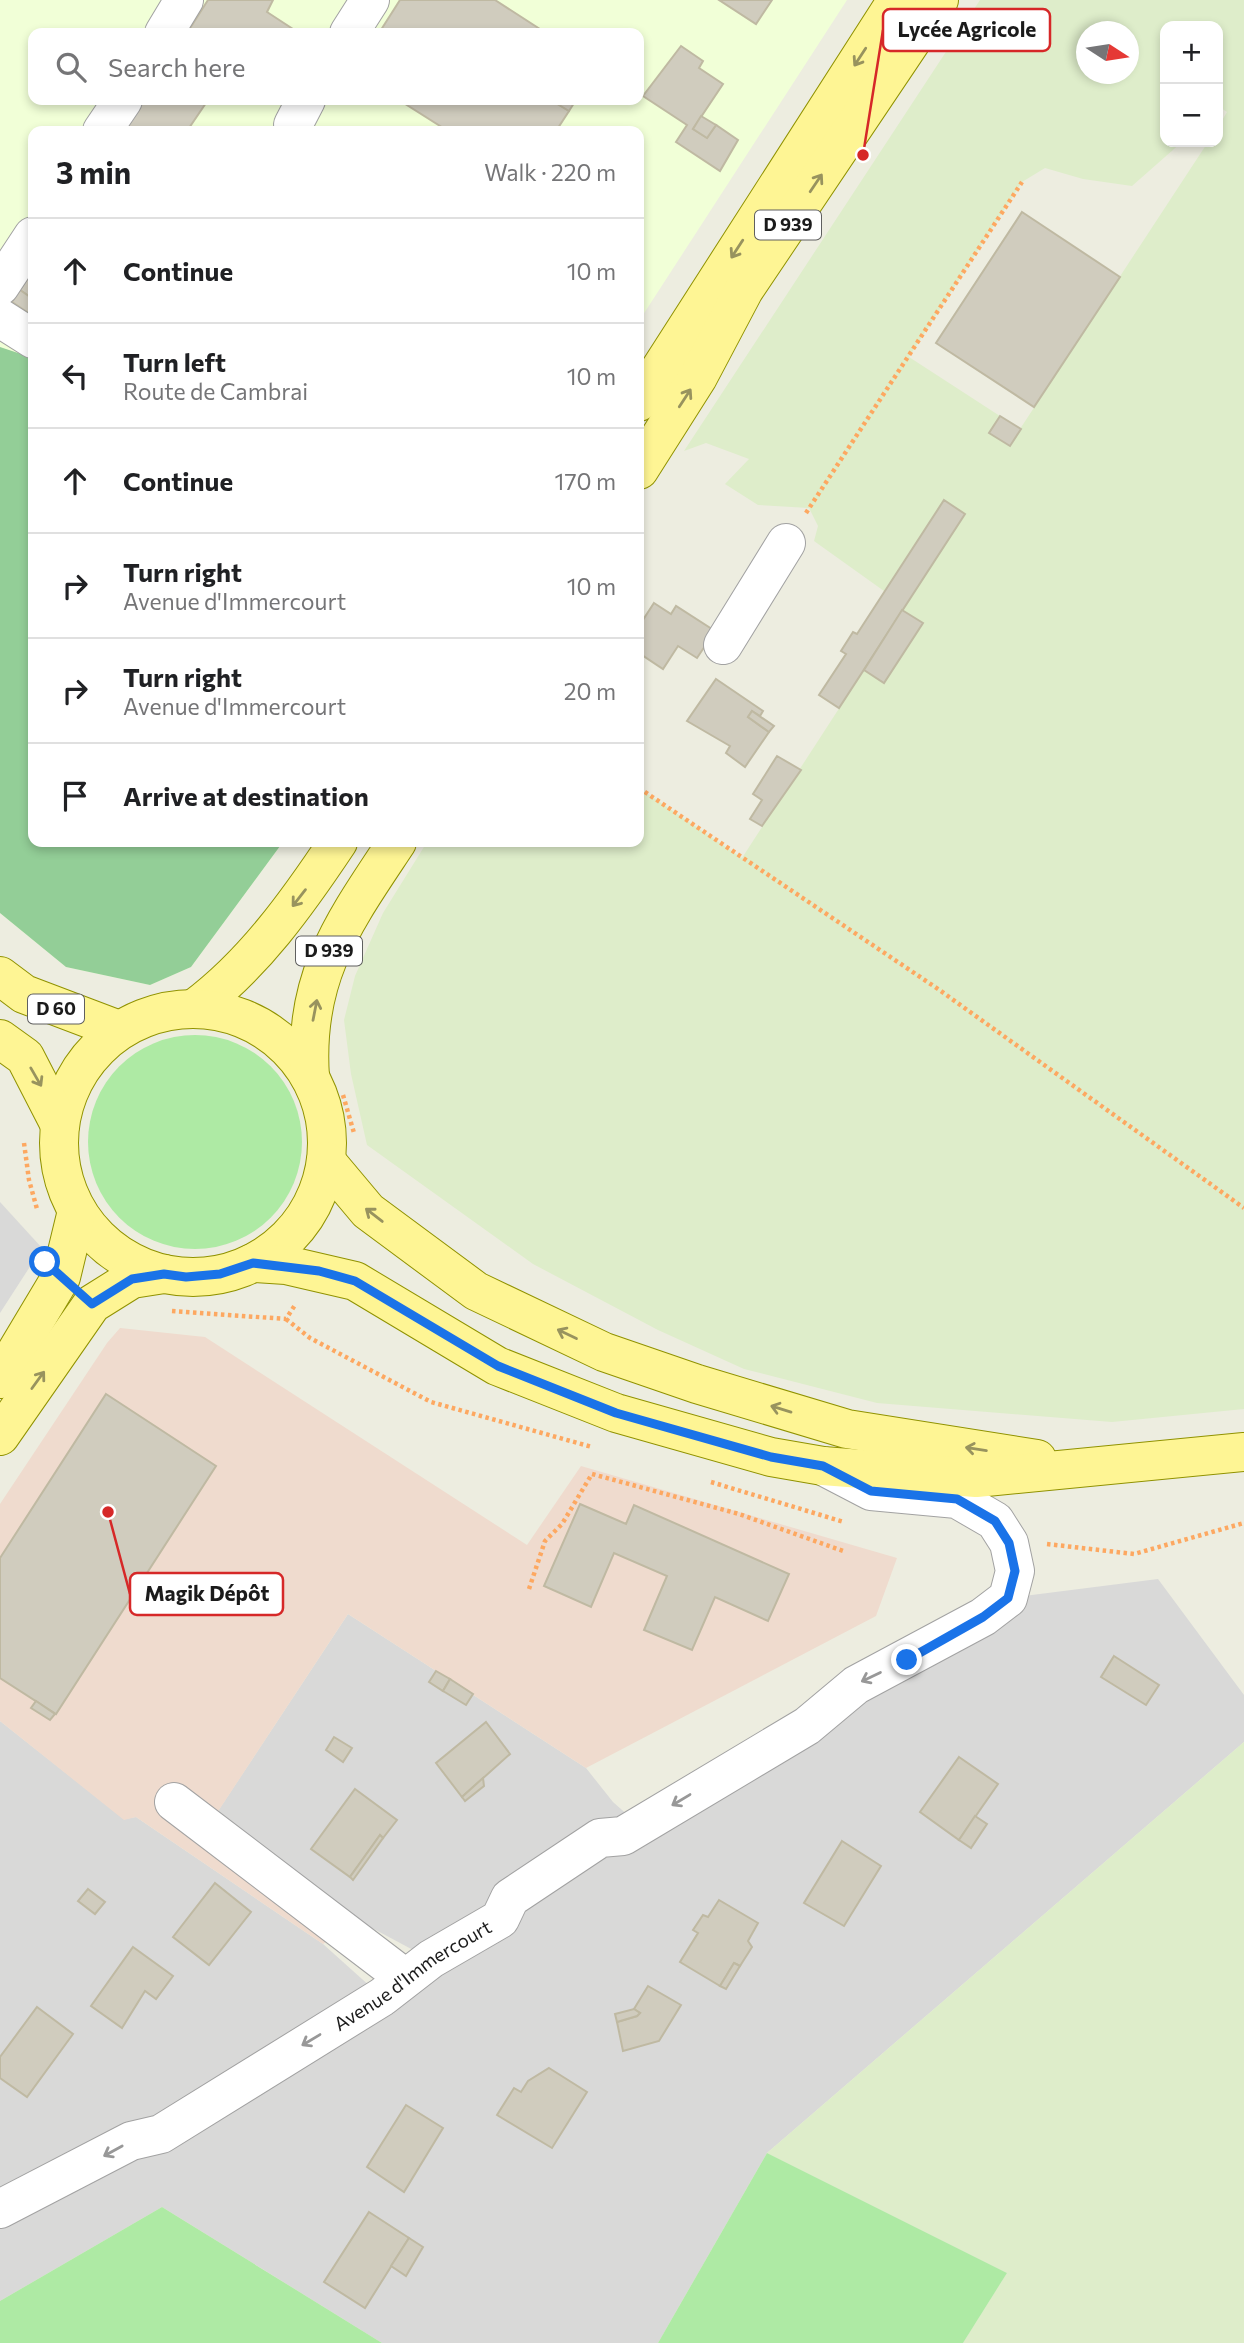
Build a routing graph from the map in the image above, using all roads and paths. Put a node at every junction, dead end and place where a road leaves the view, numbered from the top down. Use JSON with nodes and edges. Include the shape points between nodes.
{"nodes":[{"id":1,"x":184,"y":0,"type":"edge"},
{"id":2,"x":370,"y":0,"type":"edge"},
{"id":3,"x":897,"y":0,"type":"edge"},
{"id":4,"x":939,"y":0,"type":"edge"},
{"id":5,"x":167,"y":28,"type":"edge"},
{"id":6,"x":352,"y":28,"type":"edge"},
{"id":7,"x":120,"y":105,"type":"edge"},
{"id":8,"x":105,"y":126,"type":"edge"},
{"id":9,"x":1022,"y":182,"type":"dead end"},
{"id":10,"x":28,"y":244,"type":"edge"},
{"id":11,"x":0,"y":286,"type":"edge"},
{"id":12,"x":0,"y":318,"type":"edge"},
{"id":13,"x":28,"y":336,"type":"edge"},
{"id":14,"x":644,"y":394,"type":"edge"},
{"id":15,"x":644,"y":462,"type":"edge"},
{"id":16,"x":786,"y":542,"type":"joint"},
{"id":17,"x":723,"y":645,"type":"dead end"},
{"id":18,"x":644,"y":791,"type":"edge"},
{"id":19,"x":334,"y":847,"type":"edge"},
{"id":20,"x":394,"y":847,"type":"edge"},
{"id":21,"x":0,"y":976,"type":"edge"},
{"id":22,"x":195,"y":1008,"type":"junction"},
{"id":23,"x":119,"y":1030,"type":"junction"},
{"id":24,"x":0,"y":1039,"type":"edge"},
{"id":25,"x":326,"y":1084,"type":"junction"},
{"id":26,"x":60,"y":1125,"type":"junction"},
{"id":27,"x":24,"y":1138,"type":"dead end"},
{"id":28,"x":341,"y":1152,"type":"junction"},
{"id":29,"x":1244,"y":1208,"type":"edge"},
{"id":30,"x":77,"y":1211,"type":"junction"},
{"id":31,"x":40,"y":1217,"type":"dead end"},
{"id":32,"x":253,"y":1263,"type":"junction"},
{"id":33,"x":319,"y":1271,"type":"junction"},
{"id":34,"x":163,"y":1291,"type":"junction"},
{"id":35,"x":0,"y":1378,"type":"edge"},
{"id":36,"x":0,"y":1436,"type":"edge"},
{"id":37,"x":1244,"y":1452,"type":"edge"},
{"id":38,"x":823,"y":1466,"type":"junction"},
{"id":39,"x":1092,"y":1468,"type":"junction"},
{"id":40,"x":846,"y":1552,"type":"dead end"},
{"id":41,"x":530,"y":1589,"type":"dead end"},
{"id":42,"x":174,"y":1802,"type":"dead end"},
{"id":43,"x":405,"y":1978,"type":"junction"},
{"id":44,"x":0,"y":2209,"type":"edge"}],
"edges":[{"from":1,"to":5,"type":"street"},
{"from":2,"to":6,"type":"street"},
{"from":3,"to":14,"type":"main road","number":"D 939","one_way":true},
{"from":15,"to":4,"type":"main road","number":"D 939","one_way":true,"via":[[698,377],[744,290]]},
{"from":7,"to":8,"type":"street"},
{"from":9,"to":16,"type":"path"},
{"from":10,"to":11,"type":"street"},
{"from":12,"to":13,"type":"street"},
{"from":16,"to":17,"type":"street"},
{"from":18,"to":29,"type":"path","via":[[938,989]]},
{"from":19,"to":22,"type":"main road","number":"D 939","one_way":true,"via":[[276,927],[223,988]]},
{"from":25,"to":20,"type":"main road","number":"D 939","one_way":true,"via":[[308,1044],[325,960],[339,930]]},
{"from":21,"to":23,"type":"main road","number":"D 60","via":[[24,994]]},
{"from":22,"to":23,"type":"main road","via":[[156,1013]]},
{"from":22,"to":25,"type":"main road","via":[[230,1013],[262,1027]]},
{"from":23,"to":26,"type":"main road","via":[[90,1056],[70,1088]]},
{"from":24,"to":26,"type":"main road","one_way":true,"via":[[25,1057]]},
{"from":25,"to":28,"type":"path"},
{"from":25,"to":28,"type":"main road","via":[[321,1104],[326,1132]]},
{"from":26,"to":30,"type":"main road","via":[[61,1170]]},
{"from":27,"to":31,"type":"path"},
{"from":28,"to":32,"type":"main road","via":[[302,1221],[280,1245]]},
{"from":39,"to":28,"type":"main road","one_way":true,"via":[[847,1429],[604,1352],[476,1291],[368,1211]]},
{"from":30,"to":34,"type":"main road","via":[[93,1233],[138,1265]]},
{"from":30,"to":35,"type":"main road","via":[[61,1277]]},
{"from":32,"to":33,"type":"main road"},
{"from":32,"to":34,"type":"main road","via":[[220,1274],[186,1277]]},
{"from":33,"to":34,"type":"path","via":[[286,1319],[180,1313]]},
{"from":33,"to":38,"type":"main road","via":[[355,1281],[498,1366],[616,1413],[771,1457]]},
{"from":36,"to":34,"type":"main road","one_way":true,"via":[[92,1304],[132,1279]]},
{"from":37,"to":39,"type":"main road"},
{"from":38,"to":39,"type":"main road","via":[[976,1478]]},
{"from":38,"to":43,"type":"street","name":"Avenue d'Immercourt","one_way":true,"via":[[871,1491],[957,1499],[995,1521],[1009,1543],[1015,1571],[1008,1598],[983,1617],[856,1685],[807,1726],[623,1836],[600,1838],[510,1898],[500,1919]]},
{"from":40,"to":41,"type":"path","via":[[739,1514],[592,1474],[562,1524],[545,1541]]},
{"from":42,"to":43,"type":"street"},
{"from":43,"to":44,"type":"street","name":"Avenue d'Immercourt","one_way":true,"via":[[382,1997],[161,2134],[131,2141]]}]}
